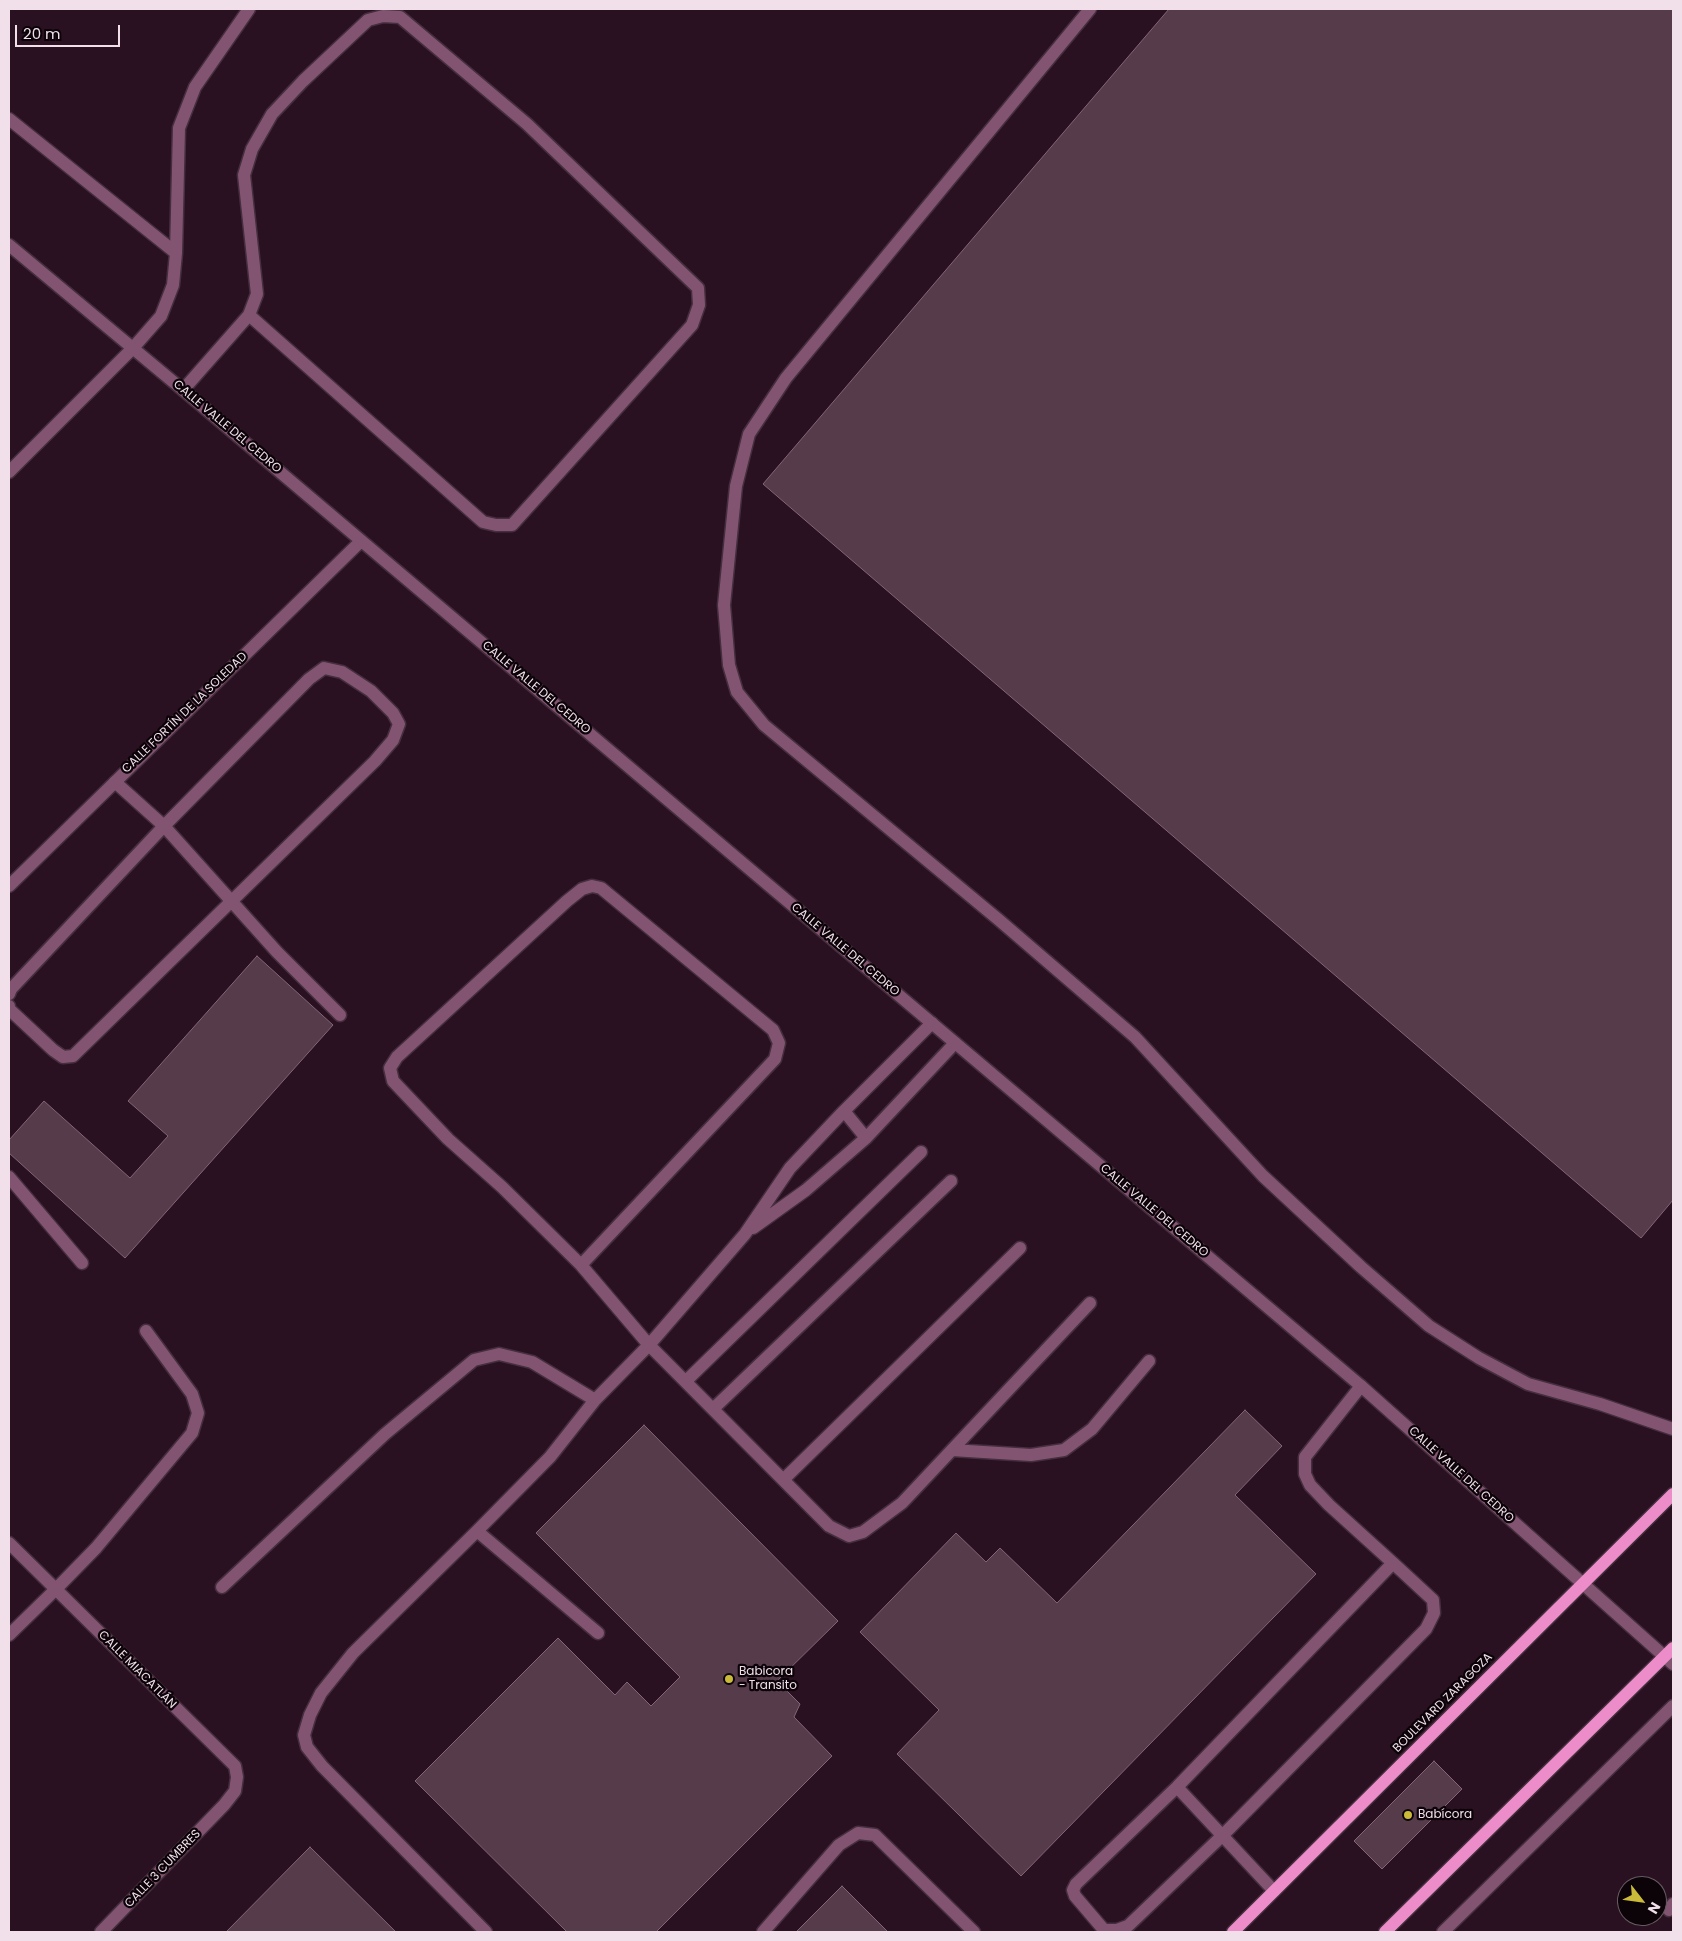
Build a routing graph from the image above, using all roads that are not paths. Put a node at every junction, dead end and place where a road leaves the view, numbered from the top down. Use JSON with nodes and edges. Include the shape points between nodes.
{"nodes":[{"id":1,"x":249,"y":9,"type":"edge"},
{"id":2,"x":1090,"y":9,"type":"edge"},
{"id":3,"x":9,"y":119,"type":"edge"},
{"id":4,"x":9,"y":245,"type":"edge"},
{"id":5,"x":176,"y":253,"type":"junction"},
{"id":6,"x":249,"y":316,"type":"junction"},
{"id":7,"x":133,"y":348,"type":"junction"},
{"id":8,"x":183,"y":390,"type":"junction"},
{"id":9,"x":9,"y":472,"type":"edge"},
{"id":10,"x":361,"y":540,"type":"junction"},
{"id":11,"x":115,"y":782,"type":"junction"},
{"id":12,"x":164,"y":826,"type":"junction"},
{"id":13,"x":9,"y":886,"type":"edge"},
{"id":14,"x":231,"y":901,"type":"junction"},
{"id":15,"x":9,"y":994,"type":"edge"},
{"id":16,"x":9,"y":1006,"type":"edge"},
{"id":17,"x":340,"y":1015,"type":"dead end"},
{"id":18,"x":932,"y":1023,"type":"junction"},
{"id":19,"x":955,"y":1043,"type":"junction"},
{"id":20,"x":844,"y":1111,"type":"junction"},
{"id":21,"x":866,"y":1138,"type":"junction"},
{"id":22,"x":921,"y":1152,"type":"dead end"},
{"id":23,"x":9,"y":1176,"type":"edge"},
{"id":24,"x":951,"y":1181,"type":"dead end"},
{"id":25,"x":745,"y":1234,"type":"junction"},
{"id":26,"x":1020,"y":1248,"type":"dead end"},
{"id":27,"x":82,"y":1262,"type":"dead end"},
{"id":28,"x":582,"y":1265,"type":"junction"},
{"id":29,"x":1090,"y":1303,"type":"dead end"},
{"id":30,"x":146,"y":1331,"type":"dead end"},
{"id":31,"x":649,"y":1345,"type":"junction"},
{"id":32,"x":1149,"y":1362,"type":"dead end"},
{"id":33,"x":686,"y":1382,"type":"junction"},
{"id":34,"x":1361,"y":1386,"type":"junction"},
{"id":35,"x":596,"y":1400,"type":"junction"},
{"id":36,"x":714,"y":1409,"type":"junction"},
{"id":37,"x":1673,"y":1430,"type":"edge"},
{"id":38,"x":952,"y":1450,"type":"junction"},
{"id":39,"x":784,"y":1479,"type":"junction"},
{"id":40,"x":1673,"y":1494,"type":"edge"},
{"id":41,"x":477,"y":1532,"type":"junction"},
{"id":42,"x":9,"y":1543,"type":"edge"},
{"id":43,"x":1393,"y":1563,"type":"junction"},
{"id":44,"x":1583,"y":1584,"type":"junction"},
{"id":45,"x":222,"y":1587,"type":"dead end"},
{"id":46,"x":55,"y":1590,"type":"junction"},
{"id":47,"x":598,"y":1634,"type":"dead end"},
{"id":48,"x":9,"y":1636,"type":"edge"},
{"id":49,"x":1670,"y":1657,"type":"edge"},
{"id":50,"x":1673,"y":1706,"type":"edge"},
{"id":51,"x":1178,"y":1787,"type":"junction"},
{"id":52,"x":224,"y":1805,"type":"joint"},
{"id":53,"x":1223,"y":1835,"type":"junction"},
{"id":54,"x":1274,"y":1891,"type":"junction"},
{"id":55,"x":101,"y":1932,"type":"edge"},
{"id":56,"x":486,"y":1932,"type":"edge"},
{"id":57,"x":763,"y":1932,"type":"edge"},
{"id":58,"x":974,"y":1932,"type":"edge"},
{"id":59,"x":1233,"y":1932,"type":"edge"},
{"id":60,"x":1385,"y":1932,"type":"edge"},
{"id":61,"x":1443,"y":1932,"type":"edge"}],
"edges":[{"from":1,"to":5,"type":"street","via":[[195,88],[179,128]]},
{"from":2,"to":37,"type":"street","via":[[786,378],[749,434],[736,486],[724,605],[729,665],[737,692],[764,725],[1135,1036],[1263,1176],[1429,1326],[1528,1384],[1600,1404]]},
{"from":3,"to":5,"type":"street"},
{"from":4,"to":7,"type":"street","name":"CALLE VALLE DEL CEDRO"},
{"from":5,"to":7,"type":"street","via":[[174,284],[161,316]]},
{"from":6,"to":6,"type":"street","via":[[483,522],[512,525],[692,325],[699,305],[698,288],[527,124],[400,17],[383,16],[368,20],[303,81],[272,114],[252,149],[244,175],[257,294]]},
{"from":6,"to":8,"type":"street"},
{"from":7,"to":8,"type":"street","name":"CALLE VALLE DEL CEDRO"},
{"from":7,"to":9,"type":"street"},
{"from":8,"to":10,"type":"street","name":"CALLE VALLE DEL CEDRO"},
{"from":10,"to":11,"type":"street","name":"CALLE FORTÍN DE LA SOLEDAD"},
{"from":10,"to":18,"type":"street","name":"CALLE VALLE DEL CEDRO"},
{"from":11,"to":12,"type":"street"},
{"from":11,"to":13,"type":"street","name":"CALLE FORTÍN DE LA SOLEDAD"},
{"from":12,"to":14,"type":"street"},
{"from":12,"to":14,"type":"street","via":[[302,686],[324,668],[342,672],[371,691],[393,713],[399,724],[393,740],[375,761]]},
{"from":12,"to":15,"type":"street"},
{"from":14,"to":16,"type":"street","via":[[73,1056],[63,1057],[53,1050]]},
{"from":14,"to":17,"type":"street"},
{"from":18,"to":19,"type":"street","name":"CALLE VALLE DEL CEDRO"},
{"from":18,"to":20,"type":"street"},
{"from":19,"to":21,"type":"street"},
{"from":19,"to":34,"type":"street","name":"CALLE VALLE DEL CEDRO"},
{"from":20,"to":21,"type":"street"},
{"from":20,"to":25,"type":"street","via":[[790,1168]]},
{"from":21,"to":25,"type":"street","via":[[806,1190]]},
{"from":22,"to":33,"type":"street"},
{"from":23,"to":27,"type":"street"},
{"from":24,"to":36,"type":"street"},
{"from":25,"to":31,"type":"street"},
{"from":26,"to":39,"type":"street"},
{"from":28,"to":28,"type":"street","via":[[775,1059],[778,1043],[773,1030],[601,888],[592,886],[582,889],[567,901],[397,1057],[390,1068],[393,1081],[448,1139]]},
{"from":28,"to":31,"type":"street"},
{"from":29,"to":38,"type":"street"},
{"from":30,"to":46,"type":"street","via":[[192,1394],[198,1413],[192,1434],[96,1548]]},
{"from":31,"to":33,"type":"street"},
{"from":31,"to":35,"type":"street"},
{"from":32,"to":38,"type":"street","via":[[1092,1429],[1064,1450],[1031,1455]]},
{"from":33,"to":36,"type":"street"},
{"from":34,"to":43,"type":"street","via":[[1306,1457],[1305,1474],[1323,1499]]},
{"from":34,"to":44,"type":"street","name":"CALLE VALLE DEL CEDRO"},
{"from":35,"to":41,"type":"street","via":[[550,1457]]},
{"from":35,"to":45,"type":"street","via":[[532,1362],[499,1354],[474,1360],[385,1434]]},
{"from":36,"to":39,"type":"street"},
{"from":38,"to":39,"type":"street","via":[[902,1503],[863,1532],[849,1536],[829,1526]]},
{"from":40,"to":44,"type":"main road","name":"BOULEVARD ZARAGOZA"},
{"from":41,"to":47,"type":"street"},
{"from":41,"to":56,"type":"street","via":[[353,1653],[321,1693],[304,1736],[307,1747],[322,1766]]},
{"from":42,"to":46,"type":"street","name":"CALLE MIACATLÁN"},
{"from":43,"to":51,"type":"street"},
{"from":43,"to":53,"type":"street","via":[[1433,1600],[1434,1613],[1426,1629]]},
{"from":44,"to":49,"type":"street","name":"CALLE VALLE DEL CEDRO"},
{"from":44,"to":54,"type":"main road","name":"BOULEVARD ZARAGOZA"},
{"from":46,"to":48,"type":"street"},
{"from":46,"to":52,"type":"street","name":"CALLE MIACATLÁN","via":[[235,1766],[235,1791]]},
{"from":49,"to":60,"type":"main road"},
{"from":50,"to":61,"type":"street"},
{"from":51,"to":53,"type":"street"},
{"from":51,"to":53,"type":"street","via":[[1076,1884],[1075,1896],[1104,1930],[1128,1926]]},
{"from":52,"to":55,"type":"street","name":"CALLE 3 CUMBRES"},
{"from":53,"to":54,"type":"street"},
{"from":54,"to":59,"type":"main road","name":"BOULEVARD ZARAGOZA"},
{"from":57,"to":58,"type":"street","via":[[839,1845],[858,1833],[875,1835]]}]}
